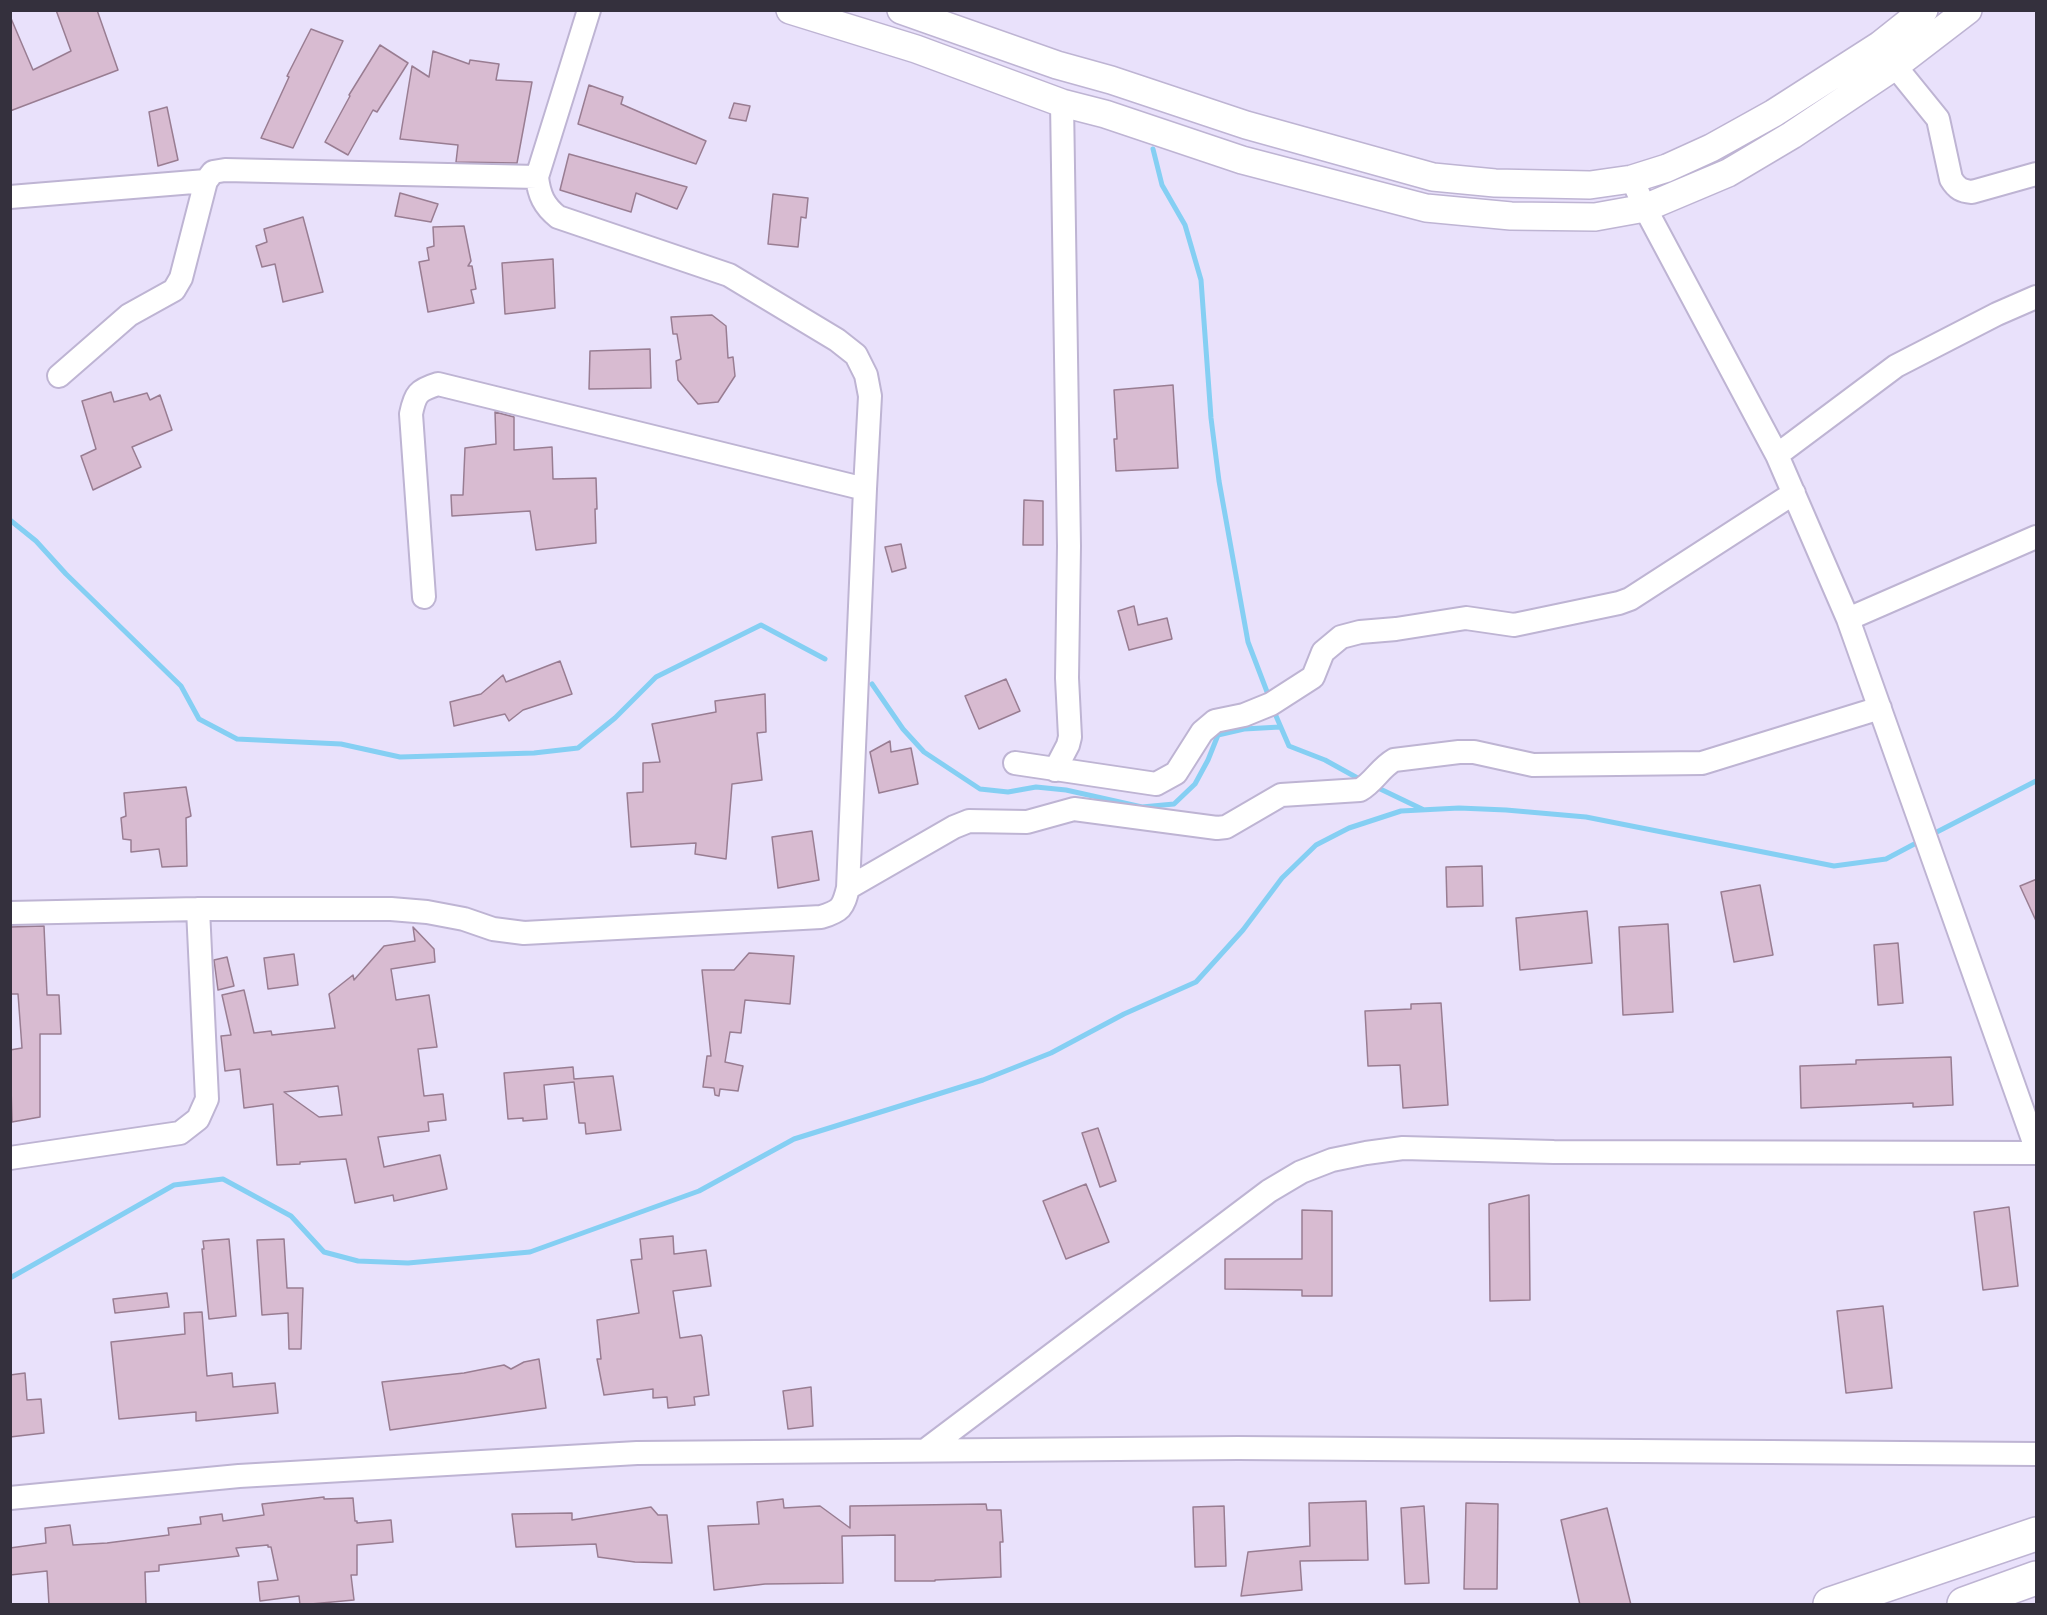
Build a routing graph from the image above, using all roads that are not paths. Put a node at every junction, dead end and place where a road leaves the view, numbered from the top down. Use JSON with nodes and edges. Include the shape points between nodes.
{"nodes":[{"id":1,"x":589,"y":10,"type":"edge"},
{"id":2,"x":790,"y":10,"type":"edge"},
{"id":3,"x":901,"y":10,"type":"edge"},
{"id":4,"x":1924,"y":10,"type":"edge"},
{"id":5,"x":1968,"y":10,"type":"edge"},
{"id":6,"x":1895,"y":66,"type":"junction"},
{"id":7,"x":1062,"y":103,"type":"junction"},
{"id":8,"x":2037,"y":174,"type":"edge"},
{"id":9,"x":537,"y":177,"type":"junction"},
{"id":10,"x":1632,"y":178,"type":"junction"},
{"id":11,"x":206,"y":181,"type":"junction"},
{"id":12,"x":10,"y":197,"type":"edge"},
{"id":13,"x":1645,"y":208,"type":"junction"},
{"id":14,"x":2037,"y":297,"type":"edge"},
{"id":15,"x":59,"y":376,"type":"dead end"},
{"id":16,"x":1778,"y":455,"type":"junction"},
{"id":17,"x":865,"y":489,"type":"junction"},
{"id":18,"x":1794,"y":493,"type":"junction"},
{"id":19,"x":2037,"y":537,"type":"edge"},
{"id":20,"x":424,"y":597,"type":"dead end"},
{"id":21,"x":1848,"y":620,"type":"junction"},
{"id":22,"x":1881,"y":708,"type":"junction"},
{"id":23,"x":1015,"y":764,"type":"dead end"},
{"id":24,"x":1055,"y":770,"type":"junction"},
{"id":25,"x":848,"y":888,"type":"junction"},
{"id":26,"x":198,"y":909,"type":"junction"},
{"id":27,"x":10,"y":913,"type":"edge"},
{"id":28,"x":2037,"y":1151,"type":"edge"},
{"id":29,"x":10,"y":1158,"type":"edge"},
{"id":30,"x":927,"y":1449,"type":"junction"},
{"id":31,"x":2037,"y":1454,"type":"edge"},
{"id":32,"x":10,"y":1498,"type":"edge"},
{"id":33,"x":2037,"y":1534,"type":"edge"},
{"id":34,"x":2037,"y":1578,"type":"edge"},
{"id":35,"x":1830,"y":1605,"type":"edge"},
{"id":36,"x":1964,"y":1605,"type":"edge"}],
"edges":[{"from":1,"to":9,"type":"street"},
{"from":2,"to":7,"type":"street","via":[[916,49]]},
{"from":3,"to":10,"type":"street","via":[[1246,125],[1433,177],[1590,185]]},
{"from":4,"to":10,"type":"street","via":[[1880,45],[1774,113],[1711,148],[1667,168]]},
{"from":5,"to":6,"type":"street"},
{"from":6,"to":8,"type":"street","via":[[1938,119],[1955,186],[1972,192]]},
{"from":6,"to":13,"type":"street","via":[[1728,173]]},
{"from":7,"to":13,"type":"street","via":[[1242,160],[1426,208],[1511,216],[1595,217]]},
{"from":7,"to":24,"type":"street","via":[[1070,737]]},
{"from":9,"to":11,"type":"street","via":[[225,170],[213,172]]},
{"from":9,"to":17,"type":"street","via":[[538,192],[547,209],[558,217],[729,275],[856,355],[866,375],[870,396]]},
{"from":10,"to":13,"type":"street"},
{"from":11,"to":12,"type":"street"},
{"from":11,"to":15,"type":"street","via":[[181,278],[174,290],[129,315]]},
{"from":13,"to":16,"type":"street"},
{"from":14,"to":16,"type":"street","via":[[1896,366]]},
{"from":16,"to":18,"type":"street"},
{"from":17,"to":20,"type":"street","via":[[438,384],[423,388],[414,398],[411,414]]},
{"from":17,"to":25,"type":"street"},
{"from":18,"to":21,"type":"street"},
{"from":18,"to":24,"type":"street","via":[[1619,603],[1514,625],[1466,618],[1341,637],[1323,652],[1313,677],[1271,704],[1215,722],[1202,732],[1176,773],[1156,784]]},
{"from":19,"to":21,"type":"street"},
{"from":21,"to":22,"type":"street"},
{"from":22,"to":25,"type":"street","via":[[1701,763],[1533,765],[1467,752],[1394,760],[1360,790],[1281,795],[1218,828],[1074,809],[1027,822],[969,821]]},
{"from":22,"to":28,"type":"street"},
{"from":23,"to":24,"type":"street"},
{"from":25,"to":26,"type":"street","via":[[844,904],[836,913],[821,917],[524,933],[493,929],[464,919],[392,909]]},
{"from":26,"to":27,"type":"street"},
{"from":26,"to":29,"type":"street","via":[[207,1099],[198,1119],[180,1133]]},
{"from":28,"to":30,"type":"street","via":[[1554,1152],[1403,1148],[1332,1160],[1269,1191]]},
{"from":30,"to":31,"type":"street"},
{"from":30,"to":32,"type":"street","via":[[625,1454],[239,1476]]},
{"from":33,"to":35,"type":"main road"},
{"from":34,"to":36,"type":"main road"}]}
